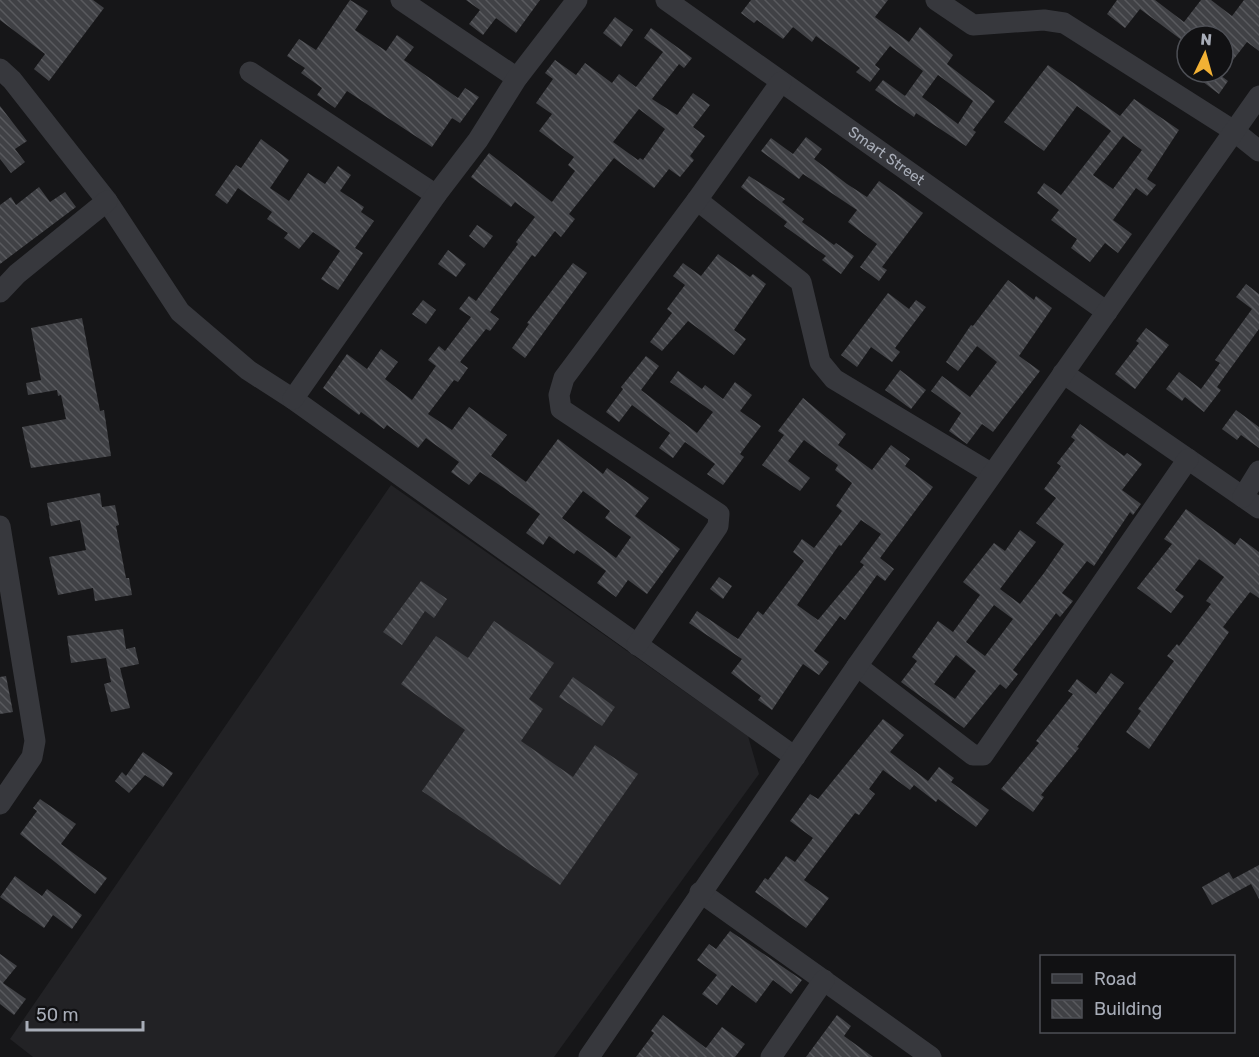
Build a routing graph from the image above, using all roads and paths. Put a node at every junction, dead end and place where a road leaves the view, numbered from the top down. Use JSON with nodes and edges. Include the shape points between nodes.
{"nodes":[{"id":1,"x":401,"y":0,"type":"edge"},
{"id":2,"x":577,"y":0,"type":"edge"},
{"id":3,"x":666,"y":0,"type":"edge"},
{"id":4,"x":936,"y":0,"type":"edge"},
{"id":5,"x":0,"y":69,"type":"edge"},
{"id":6,"x":250,"y":72,"type":"dead end"},
{"id":7,"x":517,"y":78,"type":"junction"},
{"id":8,"x":781,"y":82,"type":"junction"},
{"id":9,"x":1259,"y":96,"type":"edge"},
{"id":10,"x":1234,"y":131,"type":"junction"},
{"id":11,"x":1259,"y":151,"type":"edge"},
{"id":12,"x":436,"y":195,"type":"junction"},
{"id":13,"x":698,"y":200,"type":"junction"},
{"id":14,"x":107,"y":201,"type":"junction"},
{"id":15,"x":0,"y":292,"type":"edge"},
{"id":16,"x":1107,"y":312,"type":"junction"},
{"id":17,"x":1064,"y":373,"type":"junction"},
{"id":18,"x":292,"y":399,"type":"junction"},
{"id":19,"x":1188,"y":459,"type":"junction"},
{"id":20,"x":1259,"y":471,"type":"edge"},
{"id":21,"x":992,"y":474,"type":"junction"},
{"id":22,"x":1251,"y":502,"type":"edge"},
{"id":23,"x":0,"y":526,"type":"edge"},
{"id":24,"x":637,"y":645,"type":"junction"},
{"id":25,"x":857,"y":666,"type":"junction"},
{"id":26,"x":795,"y":757,"type":"junction"},
{"id":27,"x":0,"y":804,"type":"edge"},
{"id":28,"x":700,"y":892,"type":"junction"},
{"id":29,"x":824,"y":980,"type":"junction"},
{"id":30,"x":589,"y":1057,"type":"edge"},
{"id":31,"x":771,"y":1057,"type":"edge"},
{"id":32,"x":931,"y":1057,"type":"edge"}],
"edges":[{"from":1,"to":7,"type":"street"},
{"from":2,"to":7,"type":"street"},
{"from":3,"to":8,"type":"street","name":"Smart Street"},
{"from":4,"to":10,"type":"street","via":[[973,25],[1044,20],[1064,23]]},
{"from":5,"to":14,"type":"street"},
{"from":6,"to":12,"type":"street"},
{"from":7,"to":12,"type":"street","via":[[478,140]]},
{"from":8,"to":13,"type":"street"},
{"from":8,"to":16,"type":"street","name":"Smart Street"},
{"from":9,"to":10,"type":"street"},
{"from":10,"to":11,"type":"street"},
{"from":10,"to":16,"type":"street"},
{"from":12,"to":18,"type":"street"},
{"from":13,"to":21,"type":"street","via":[[801,282],[820,362],[834,379]]},
{"from":13,"to":24,"type":"street","via":[[564,378],[559,394],[561,409],[719,514],[718,526]]},
{"from":14,"to":15,"type":"street"},
{"from":14,"to":18,"type":"street","via":[[180,312],[248,370]]},
{"from":16,"to":17,"type":"street"},
{"from":17,"to":19,"type":"street"},
{"from":17,"to":21,"type":"street"},
{"from":18,"to":24,"type":"street"},
{"from":19,"to":22,"type":"street"},
{"from":19,"to":25,"type":"street","via":[[983,755],[973,755]]},
{"from":20,"to":22,"type":"street"},
{"from":21,"to":25,"type":"street"},
{"from":23,"to":27,"type":"street","via":[[35,741],[32,757]]},
{"from":24,"to":26,"type":"street"},
{"from":25,"to":26,"type":"street"},
{"from":26,"to":28,"type":"street"},
{"from":28,"to":29,"type":"street"},
{"from":28,"to":30,"type":"street"},
{"from":29,"to":31,"type":"street"},
{"from":29,"to":32,"type":"street"}]}
